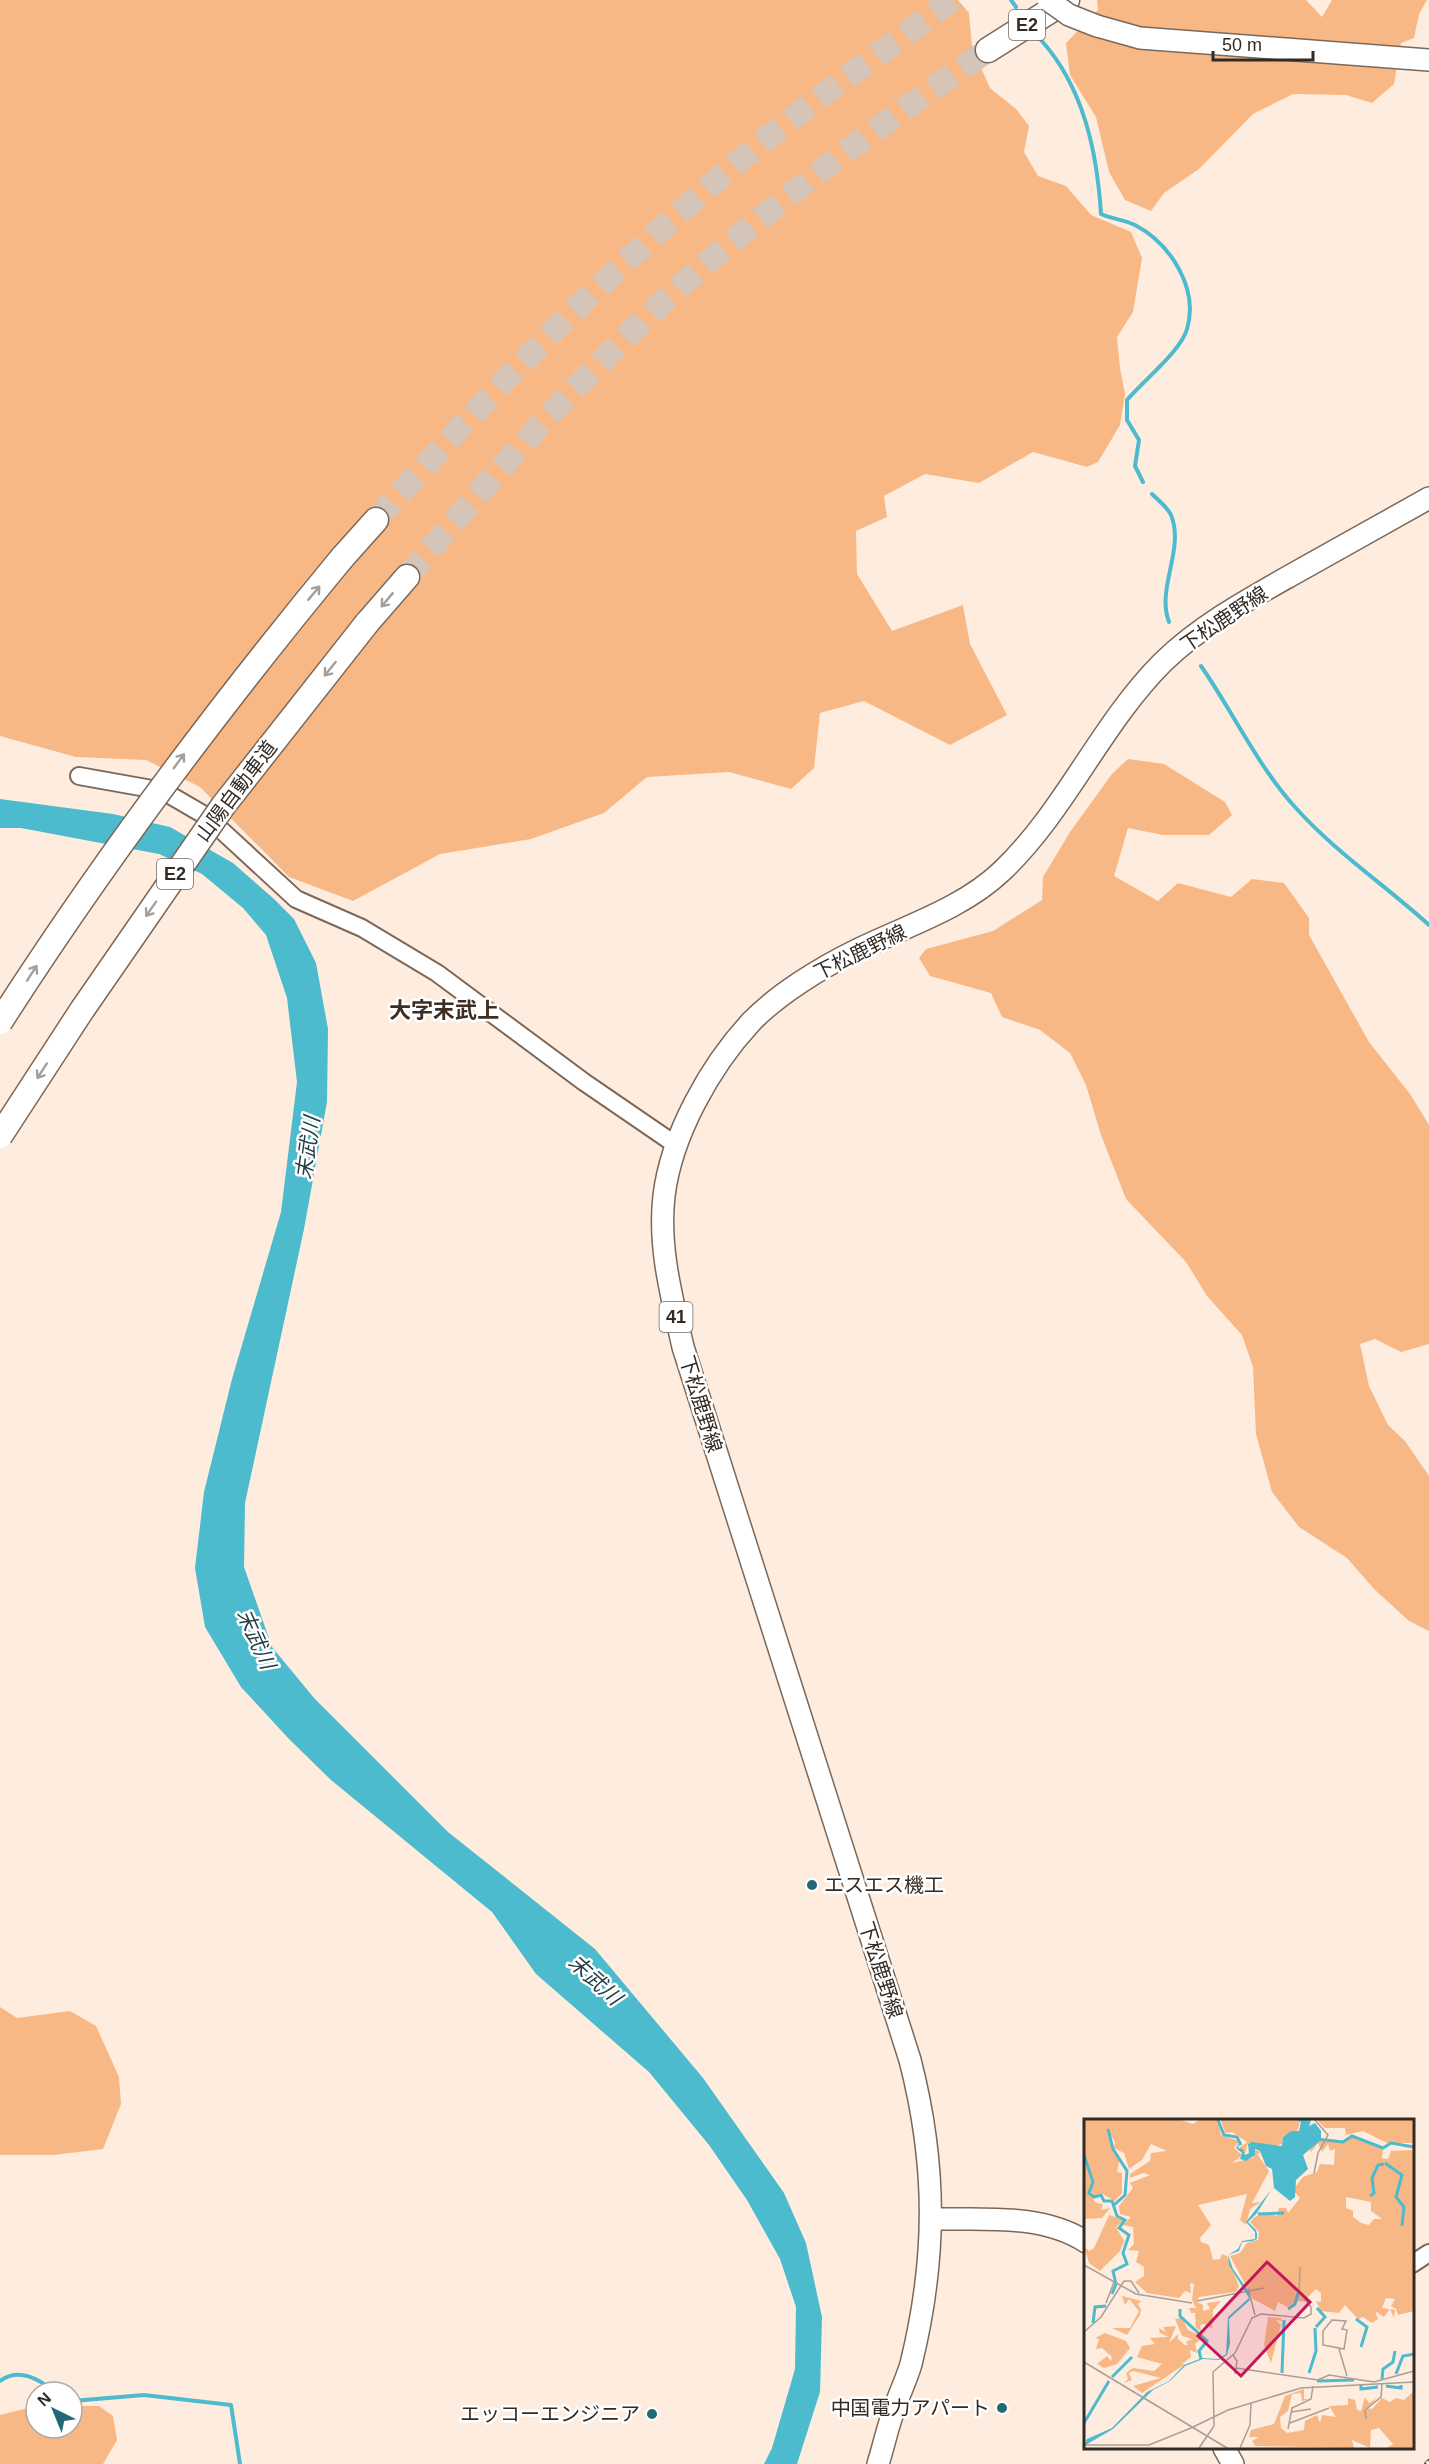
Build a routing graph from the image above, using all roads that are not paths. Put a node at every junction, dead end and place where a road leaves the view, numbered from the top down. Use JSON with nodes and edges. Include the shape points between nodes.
{"nodes":[{"id":1,"x":1048,"y":0,"type":"edge"},
{"id":2,"x":1067,"y":0,"type":"edge"},
{"id":3,"x":988,"y":50,"type":"tunnel mouth"},
{"id":4,"x":1429,"y":60,"type":"edge"},
{"id":5,"x":1429,"y":498,"type":"edge"},
{"id":6,"x":376,"y":520,"type":"tunnel mouth"},
{"id":7,"x":407,"y":577,"type":"tunnel mouth"},
{"id":8,"x":79,"y":776,"type":"dead end"},
{"id":9,"x":0,"y":1022,"type":"edge"},
{"id":10,"x":0,"y":1136,"type":"edge"},
{"id":11,"x":676,"y":1145,"type":"junction"},
{"id":12,"x":932,"y":2218,"type":"junction"},
{"id":13,"x":1084,"y":2241,"type":"edge"},
{"id":14,"x":1429,"y":2253,"type":"edge"},
{"id":15,"x":1414,"y":2263,"type":"edge"},
{"id":16,"x":1225,"y":2449,"type":"edge"},
{"id":17,"x":878,"y":2464,"type":"edge"},
{"id":18,"x":1233,"y":2464,"type":"edge"}],
"edges":[{"from":1,"to":4,"type":"main road","bridge":true,"via":[[1070,15],[1140,38]]},
{"from":2,"to":3,"type":"highway","number":"E2"},
{"from":5,"to":11,"type":"main road","name":"下松鹿野線","number":"41","via":[[1245,602],[1163,662],[1110,725],[1031,842],[999,874],[966,898],[808,977],[753,1021],[724,1055]]},
{"from":9,"to":6,"type":"highway","one_way":true,"bridge":true,"via":[[106,862],[184,754]]},
{"from":7,"to":10,"type":"highway","name":"山陽自動車道","number":"E2","one_way":true,"bridge":true,"via":[[224,806]]},
{"from":8,"to":11,"type":"street","via":[[163,791],[206,816],[296,898],[362,928],[437,973]]},
{"from":11,"to":12,"type":"main road","name":"下松鹿野線","number":"41","via":[[664,1195],[664,1249],[683,1347],[910,2060],[925,2133]]},
{"from":12,"to":13,"type":"main road","via":[[1026,2222],[1054,2227]]},
{"from":12,"to":17,"type":"main road","name":"下松鹿野線","number":"41","via":[[922,2313],[910,2366]]},
{"from":14,"to":15,"type":"street"},
{"from":16,"to":18,"type":"main road"}]}
